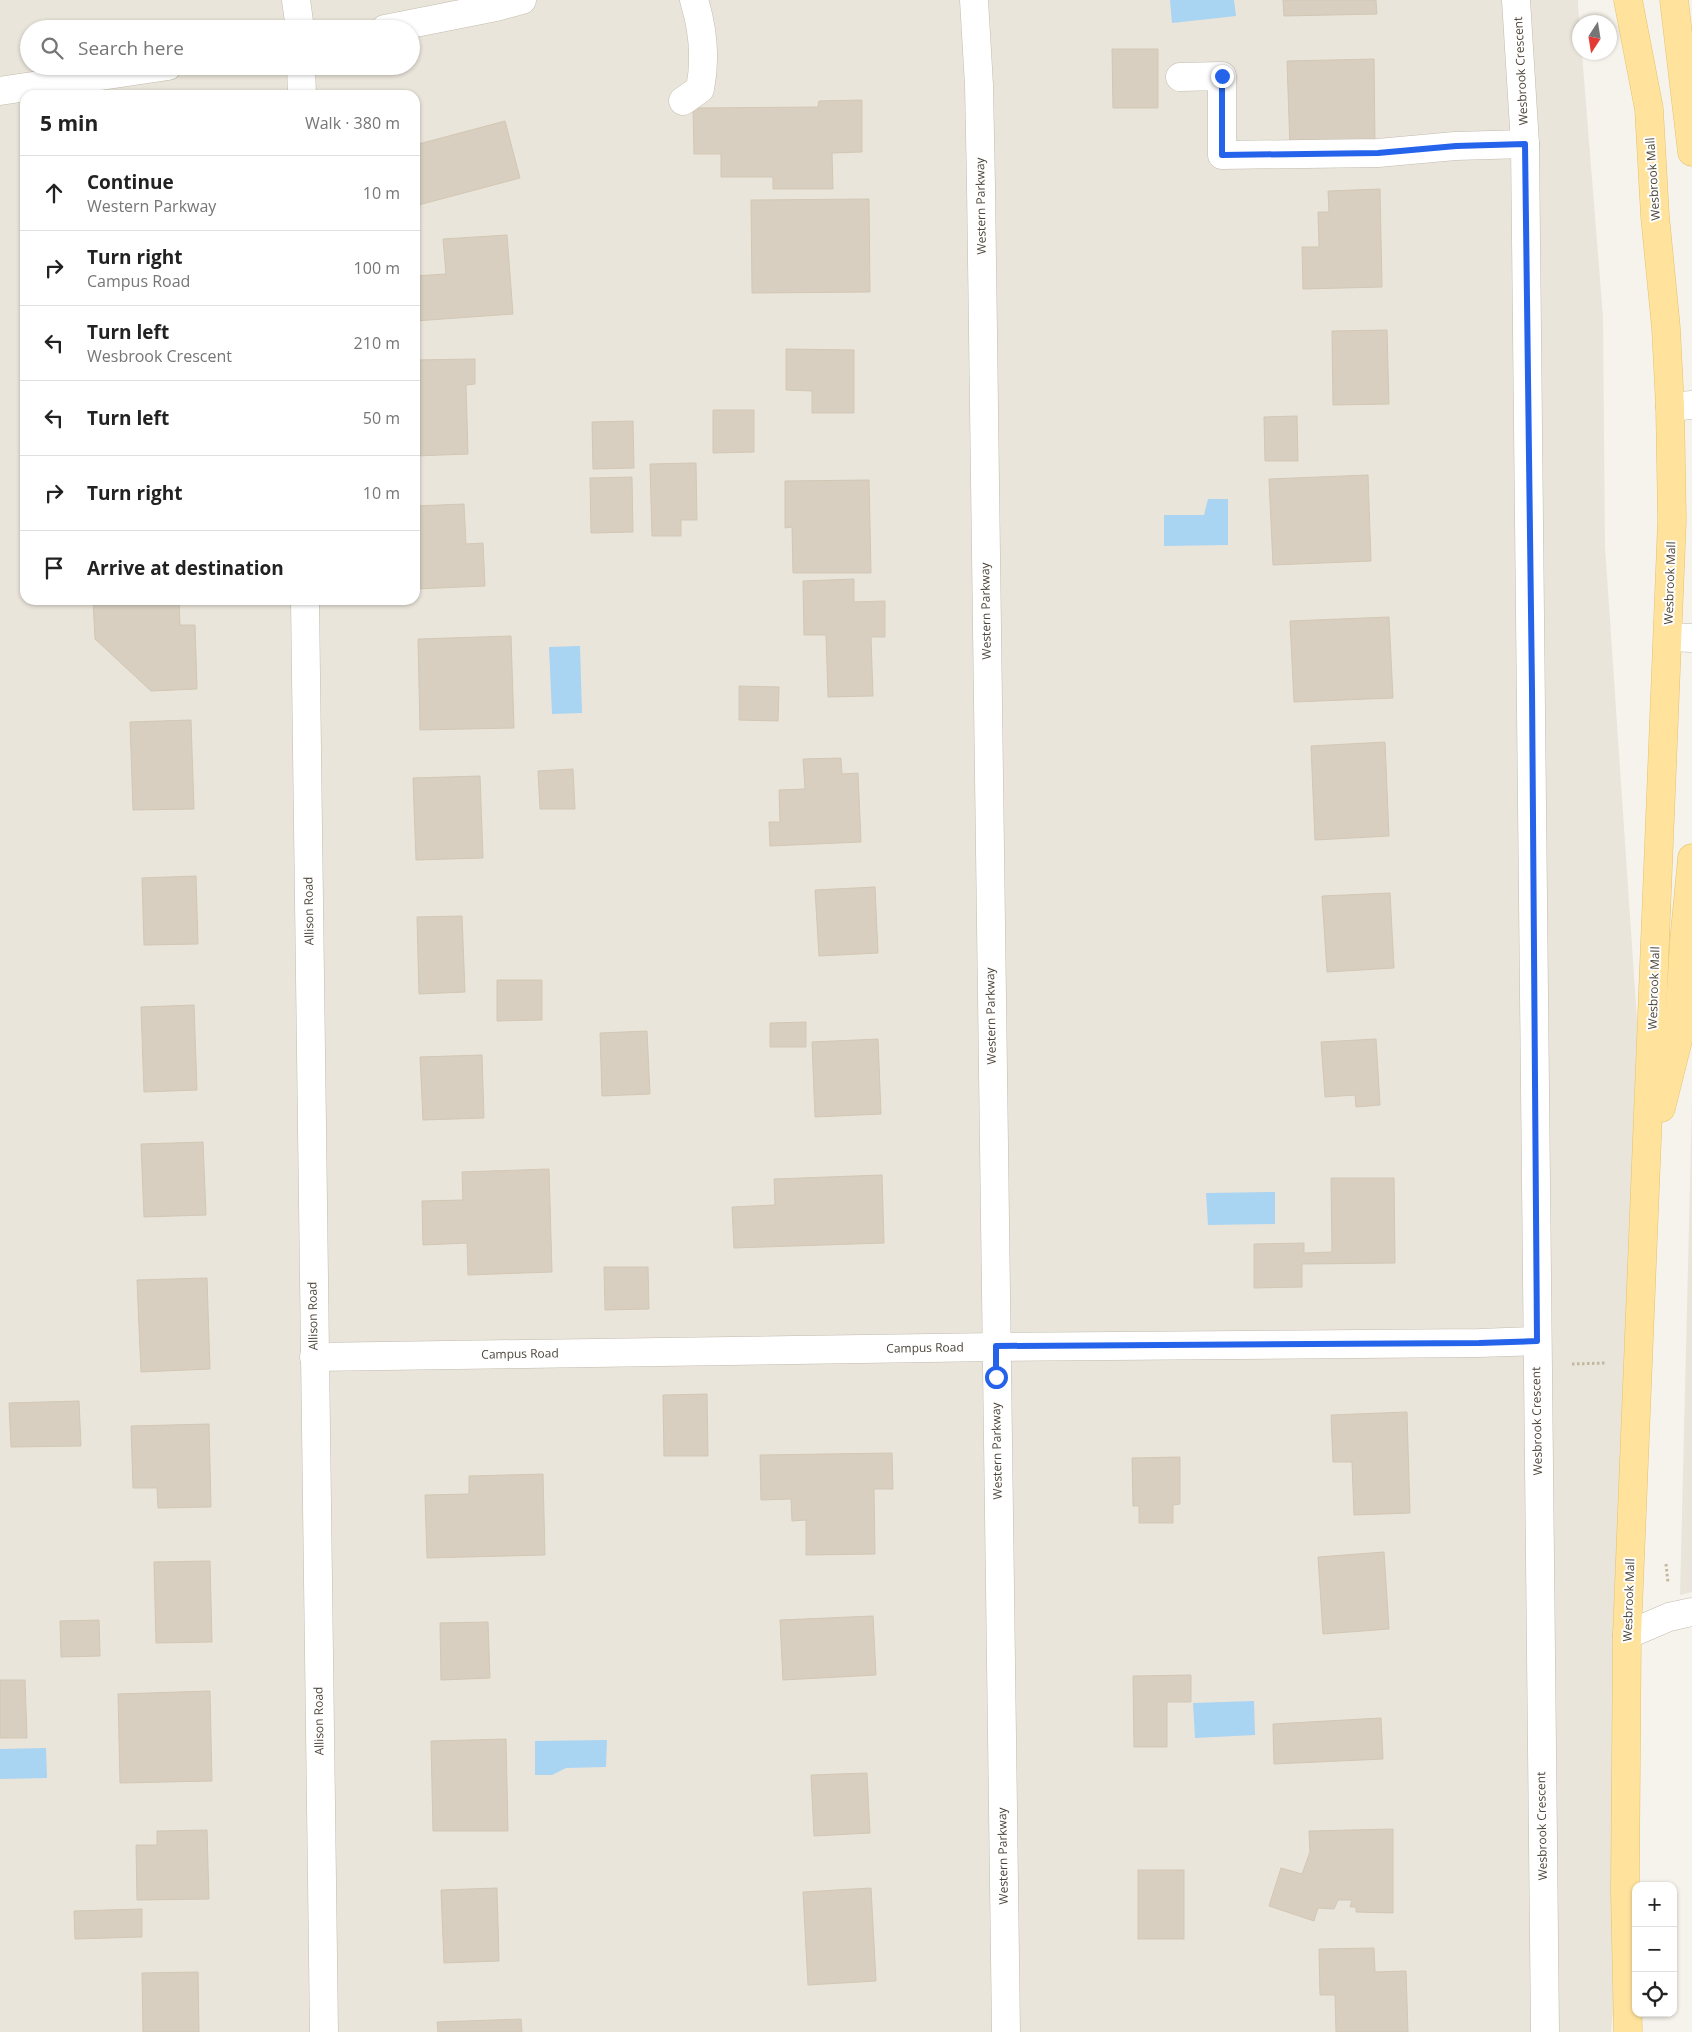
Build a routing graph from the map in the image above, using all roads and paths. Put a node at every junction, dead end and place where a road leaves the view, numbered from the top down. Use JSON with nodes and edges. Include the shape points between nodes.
{"nodes":[{"id":1,"x":296,"y":0,"type":"edge"},
{"id":2,"x":522,"y":0,"type":"edge"},
{"id":3,"x":694,"y":0,"type":"edge"},
{"id":4,"x":974,"y":0,"type":"edge"},
{"id":5,"x":1516,"y":0,"type":"edge"},
{"id":6,"x":1628,"y":0,"type":"edge"},
{"id":7,"x":1674,"y":0,"type":"edge"},
{"id":8,"x":299,"y":20,"type":"edge"},
{"id":9,"x":420,"y":22,"type":"edge"},
{"id":10,"x":110,"y":75,"type":"edge"},
{"id":11,"x":302,"y":75,"type":"edge"},
{"id":12,"x":1180,"y":77,"type":"dead end"},
{"id":13,"x":302,"y":90,"type":"edge"},
{"id":14,"x":0,"y":92,"type":"edge"},
{"id":15,"x":683,"y":101,"type":"dead end"},
{"id":16,"x":1525,"y":144,"type":"junction"},
{"id":17,"x":1692,"y":152,"type":"edge"},
{"id":18,"x":1681,"y":406,"type":"edge"},
{"id":19,"x":305,"y":605,"type":"edge"},
{"id":20,"x":1680,"y":637,"type":"edge"},
{"id":21,"x":1692,"y":858,"type":"edge"},
{"id":22,"x":1647,"y":1168,"type":"junction"},
{"id":23,"x":1537,"y":1341,"type":"junction"},
{"id":24,"x":996,"y":1346,"type":"junction"},
{"id":25,"x":314,"y":1358,"type":"junction"},
{"id":26,"x":1612,"y":1363,"type":"dead end"},
{"id":27,"x":1564,"y":1364,"type":"dead end"},
{"id":28,"x":1692,"y":1612,"type":"edge"},
{"id":29,"x":1627,"y":1635,"type":"junction"},
{"id":30,"x":324,"y":2032,"type":"edge"},
{"id":31,"x":1006,"y":2032,"type":"edge"},
{"id":32,"x":1545,"y":2032,"type":"edge"},
{"id":33,"x":1628,"y":2032,"type":"edge"}],
"edges":[{"from":1,"to":8,"type":"street"},
{"from":2,"to":9,"type":"street"},
{"from":3,"to":15,"type":"street","via":[[700,18],[704,69],[700,89]]},
{"from":4,"to":24,"type":"street","name":"Western Parkway","via":[[980,131]]},
{"from":5,"to":16,"type":"street","name":"Wesbrook Crescent"},
{"from":6,"to":18,"type":"main road","name":"Wesbrook Mall","via":[[1648,109]]},
{"from":7,"to":17,"type":"main road"},
{"from":10,"to":14,"type":"street"},
{"from":11,"to":13,"type":"street"},
{"from":12,"to":16,"type":"street","via":[[1222,76],[1222,155],[1378,153]]},
{"from":16,"to":23,"type":"street","name":"Wesbrook Crescent"},
{"from":18,"to":20,"type":"main road","name":"Wesbrook Mall","via":[[1672,520]]},
{"from":19,"to":25,"type":"street","name":"Allison Road"},
{"from":20,"to":22,"type":"main road","name":"Wesbrook Mall"},
{"from":21,"to":22,"type":"main road","name":"Wesbrook Mall","via":[[1678,1040]]},
{"from":22,"to":29,"type":"main road","name":"Wesbrook Mall"},
{"from":23,"to":24,"type":"street","name":"Campus Road"},
{"from":23,"to":32,"type":"street","name":"Wesbrook Crescent"},
{"from":24,"to":25,"type":"street","name":"Campus Road"},
{"from":24,"to":31,"type":"street","name":"Western Parkway"},
{"from":25,"to":30,"type":"street","name":"Allison Road"},
{"from":26,"to":27,"type":"path"},
{"from":28,"to":29,"type":"street","via":[[1669,1617]]},
{"from":29,"to":33,"type":"main road","name":"Wesbrook Mall","via":[[1625,1890]]}]}
